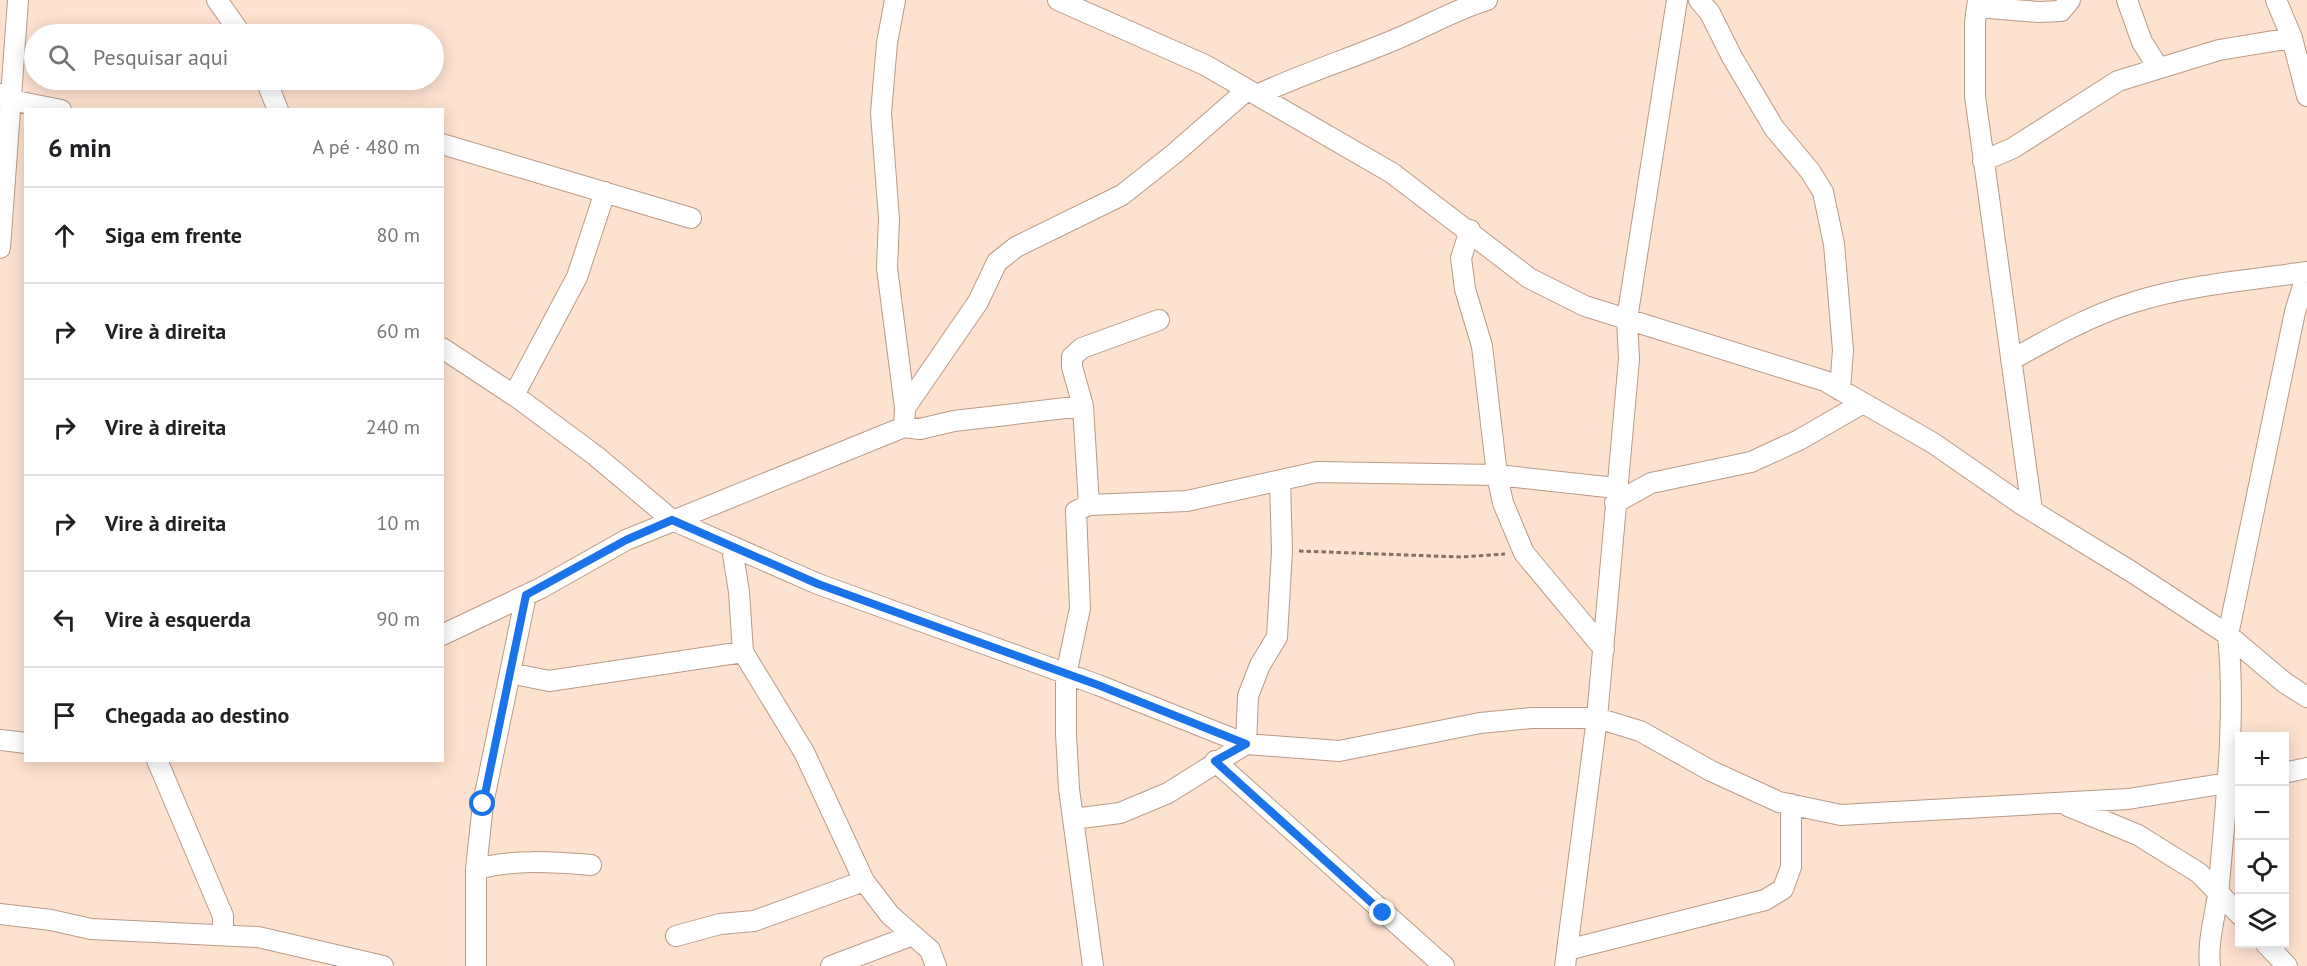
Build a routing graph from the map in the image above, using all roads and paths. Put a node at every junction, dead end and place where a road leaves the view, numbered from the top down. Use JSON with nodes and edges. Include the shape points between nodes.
{"nodes":[{"id":1,"x":18,"y":0,"type":"edge"},
{"id":2,"x":217,"y":0,"type":"edge"},
{"id":3,"x":895,"y":0,"type":"edge"},
{"id":4,"x":1058,"y":0,"type":"edge"},
{"id":5,"x":1487,"y":0,"type":"edge"},
{"id":6,"x":1677,"y":0,"type":"edge"},
{"id":7,"x":1699,"y":0,"type":"edge"},
{"id":8,"x":2070,"y":0,"type":"edge"},
{"id":9,"x":2127,"y":0,"type":"edge"},
{"id":10,"x":2276,"y":0,"type":"edge"},
{"id":11,"x":1977,"y":4,"type":"edge"},
{"id":12,"x":1438,"y":9,"type":"edge"},
{"id":13,"x":234,"y":24,"type":"edge"},
{"id":14,"x":2292,"y":38,"type":"junction"},
{"id":15,"x":2158,"y":67,"type":"junction"},
{"id":16,"x":2306,"y":87,"type":"edge"},
{"id":17,"x":270,"y":90,"type":"edge"},
{"id":18,"x":1252,"y":92,"type":"junction"},
{"id":19,"x":5,"y":97,"type":"edge"},
{"id":20,"x":52,"y":108,"type":"edge"},
{"id":21,"x":277,"y":108,"type":"edge"},
{"id":22,"x":444,"y":145,"type":"edge"},
{"id":23,"x":1983,"y":161,"type":"junction"},
{"id":24,"x":605,"y":192,"type":"junction"},
{"id":25,"x":691,"y":218,"type":"dead end"},
{"id":26,"x":1470,"y":230,"type":"junction"},
{"id":27,"x":0,"y":248,"type":"edge"},
{"id":28,"x":2307,"y":272,"type":"edge"},
{"id":29,"x":1628,"y":319,"type":"junction"},
{"id":30,"x":1159,"y":320,"type":"dead end"},
{"id":31,"x":444,"y":349,"type":"edge"},
{"id":32,"x":2011,"y":360,"type":"junction"},
{"id":33,"x":1840,"y":390,"type":"junction"},
{"id":34,"x":513,"y":395,"type":"junction"},
{"id":35,"x":1863,"y":403,"type":"junction"},
{"id":36,"x":1083,"y":406,"type":"junction"},
{"id":37,"x":904,"y":418,"type":"junction"},
{"id":38,"x":1497,"y":475,"type":"junction"},
{"id":39,"x":1280,"y":481,"type":"junction"},
{"id":40,"x":1651,"y":483,"type":"junction"},
{"id":41,"x":1616,"y":486,"type":"junction"},
{"id":42,"x":1089,"y":506,"type":"junction"},
{"id":43,"x":2032,"y":510,"type":"junction"},
{"id":44,"x":672,"y":520,"type":"junction"},
{"id":45,"x":732,"y":548,"type":"junction"},
{"id":46,"x":1282,"y":550,"type":"junction"},
{"id":47,"x":1524,"y":553,"type":"junction"},
{"id":48,"x":526,"y":595,"type":"junction"},
{"id":49,"x":444,"y":634,"type":"edge"},
{"id":50,"x":2228,"y":635,"type":"junction"},
{"id":51,"x":1604,"y":649,"type":"junction"},
{"id":52,"x":743,"y":652,"type":"junction"},
{"id":53,"x":510,"y":673,"type":"junction"},
{"id":54,"x":1066,"y":675,"type":"junction"},
{"id":55,"x":2307,"y":696,"type":"edge"},
{"id":56,"x":1597,"y":718,"type":"junction"},
{"id":57,"x":0,"y":740,"type":"edge"},
{"id":58,"x":24,"y":743,"type":"edge"},
{"id":59,"x":1246,"y":744,"type":"junction"},
{"id":60,"x":1215,"y":761,"type":"junction"},
{"id":61,"x":158,"y":762,"type":"edge"},
{"id":62,"x":2307,"y":768,"type":"edge"},
{"id":63,"x":2289,"y":772,"type":"edge"},
{"id":64,"x":2234,"y":782,"type":"edge"},
{"id":65,"x":1791,"y":804,"type":"junction"},
{"id":66,"x":2063,"y":804,"type":"junction"},
{"id":67,"x":1073,"y":819,"type":"junction"},
{"id":68,"x":591,"y":865,"type":"dead end"},
{"id":69,"x":476,"y":869,"type":"junction"},
{"id":70,"x":864,"y":881,"type":"junction"},
{"id":71,"x":2218,"y":894,"type":"junction"},
{"id":72,"x":2235,"y":910,"type":"edge"},
{"id":73,"x":0,"y":914,"type":"edge"},
{"id":74,"x":223,"y":934,"type":"junction"},
{"id":75,"x":913,"y":935,"type":"junction"},
{"id":76,"x":676,"y":936,"type":"dead end"},
{"id":77,"x":2270,"y":948,"type":"edge"},
{"id":78,"x":1566,"y":958,"type":"edge"},
{"id":79,"x":383,"y":966,"type":"edge"},
{"id":80,"x":476,"y":966,"type":"edge"},
{"id":81,"x":831,"y":966,"type":"edge"},
{"id":82,"x":936,"y":966,"type":"edge"},
{"id":83,"x":1094,"y":966,"type":"edge"},
{"id":84,"x":1444,"y":966,"type":"edge"},
{"id":85,"x":2210,"y":966,"type":"edge"},
{"id":86,"x":2287,"y":966,"type":"edge"}],
"edges":[{"from":1,"to":19,"type":"street"},
{"from":2,"to":13,"type":"street"},
{"from":3,"to":37,"type":"street","via":[[881,113],[889,219],[887,268]]},
{"from":4,"to":18,"type":"street","via":[[1205,65]]},
{"from":5,"to":12,"type":"street"},
{"from":6,"to":29,"type":"street"},
{"from":7,"to":33,"type":"street","via":[[1774,128],[1823,192],[1834,244],[1843,350]]},
{"from":8,"to":11,"type":"street","via":[[2061,11],[2039,12]]},
{"from":9,"to":15,"type":"street","via":[[2142,42]]},
{"from":10,"to":14,"type":"street"},
{"from":11,"to":23,"type":"street","via":[[1975,96]]},
{"from":12,"to":18,"type":"street","via":[[1395,40]]},
{"from":14,"to":15,"type":"street","via":[[2219,50]]},
{"from":14,"to":16,"type":"street"},
{"from":15,"to":23,"type":"street","via":[[2118,81],[2013,148]]},
{"from":17,"to":21,"type":"street"},
{"from":18,"to":26,"type":"street","via":[[1392,173]]},
{"from":18,"to":37,"type":"street","via":[[1122,195],[1016,247],[997,262],[966,321]]},
{"from":19,"to":20,"type":"street"},
{"from":19,"to":27,"type":"street"},
{"from":22,"to":24,"type":"street"},
{"from":23,"to":32,"type":"street"},
{"from":24,"to":25,"type":"street"},
{"from":24,"to":34,"type":"street","via":[[577,277]]},
{"from":26,"to":29,"type":"street","via":[[1529,278],[1585,306]]},
{"from":26,"to":38,"type":"street","via":[[1461,258],[1465,289],[1482,346]]},
{"from":28,"to":32,"type":"street","via":[[2199,286],[2130,303],[2068,329]]},
{"from":28,"to":50,"type":"street","via":[[2295,312]]},
{"from":29,"to":33,"type":"street","via":[[1825,381]]},
{"from":29,"to":41,"type":"street","via":[[1629,359]]},
{"from":30,"to":36,"type":"street","via":[[1082,348],[1072,357]]},
{"from":31,"to":34,"type":"street"},
{"from":32,"to":43,"type":"street"},
{"from":33,"to":35,"type":"street"},
{"from":34,"to":44,"type":"street","via":[[596,456]]},
{"from":35,"to":40,"type":"street","via":[[1751,462]]},
{"from":35,"to":43,"type":"street","via":[[1932,443]]},
{"from":36,"to":37,"type":"street","via":[[954,421],[920,429]]},
{"from":36,"to":42,"type":"street"},
{"from":37,"to":44,"type":"street","via":[[772,483]]},
{"from":38,"to":39,"type":"street","via":[[1317,472]]},
{"from":38,"to":41,"type":"street"},
{"from":38,"to":47,"type":"street","via":[[1503,503]]},
{"from":39,"to":42,"type":"street","via":[[1187,501]]},
{"from":39,"to":46,"type":"street"},
{"from":40,"to":41,"type":"street"},
{"from":40,"to":41,"type":"street"},
{"from":41,"to":51,"type":"street"},
{"from":42,"to":54,"type":"street","via":[[1076,511],[1080,608]]},
{"from":43,"to":50,"type":"street"},
{"from":44,"to":45,"type":"street"},
{"from":44,"to":48,"type":"street","via":[[626,540]]},
{"from":45,"to":52,"type":"street"},
{"from":45,"to":54,"type":"street","via":[[818,584]]},
{"from":46,"to":47,"type":"path","via":[[1461,557]]},
{"from":46,"to":59,"type":"street","via":[[1277,637],[1248,696]]},
{"from":47,"to":51,"type":"street"},
{"from":48,"to":49,"type":"street"},
{"from":48,"to":53,"type":"street"},
{"from":50,"to":55,"type":"street","via":[[2285,683]]},
{"from":50,"to":64,"type":"street"},
{"from":51,"to":56,"type":"street"},
{"from":52,"to":53,"type":"street","via":[[549,681]]},
{"from":52,"to":70,"type":"street","via":[[804,752]]},
{"from":53,"to":69,"type":"street","via":[[483,804]]},
{"from":54,"to":59,"type":"street"},
{"from":54,"to":67,"type":"street","via":[[1068,789]]},
{"from":56,"to":59,"type":"street","via":[[1480,723],[1339,751]]},
{"from":56,"to":65,"type":"street","via":[[1640,731],[1711,771]]},
{"from":56,"to":78,"type":"street"},
{"from":57,"to":58,"type":"street"},
{"from":59,"to":60,"type":"street"},
{"from":60,"to":67,"type":"street","via":[[1168,793],[1120,813]]},
{"from":60,"to":84,"type":"street"},
{"from":61,"to":74,"type":"street","via":[[223,916]]},
{"from":62,"to":63,"type":"street"},
{"from":64,"to":66,"type":"street","via":[[2128,799]]},
{"from":64,"to":71,"type":"street"},
{"from":65,"to":66,"type":"street","via":[[1841,815]]},
{"from":65,"to":78,"type":"street","via":[[1791,867],[1783,889],[1765,900]]},
{"from":66,"to":71,"type":"street","via":[[2138,835],[2199,873]]},
{"from":67,"to":83,"type":"street"},
{"from":68,"to":69,"type":"street","via":[[544,861]]},
{"from":69,"to":80,"type":"street"},
{"from":70,"to":75,"type":"street","via":[[890,915]]},
{"from":70,"to":76,"type":"street","via":[[754,921],[720,924]]},
{"from":71,"to":72,"type":"street"},
{"from":71,"to":85,"type":"street","via":[[2208,948]]},
{"from":73,"to":74,"type":"street","via":[[91,929]]},
{"from":74,"to":79,"type":"street","via":[[309,947]]},
{"from":75,"to":81,"type":"street"},
{"from":75,"to":82,"type":"street","via":[[930,950]]},
{"from":77,"to":86,"type":"street"}]}
